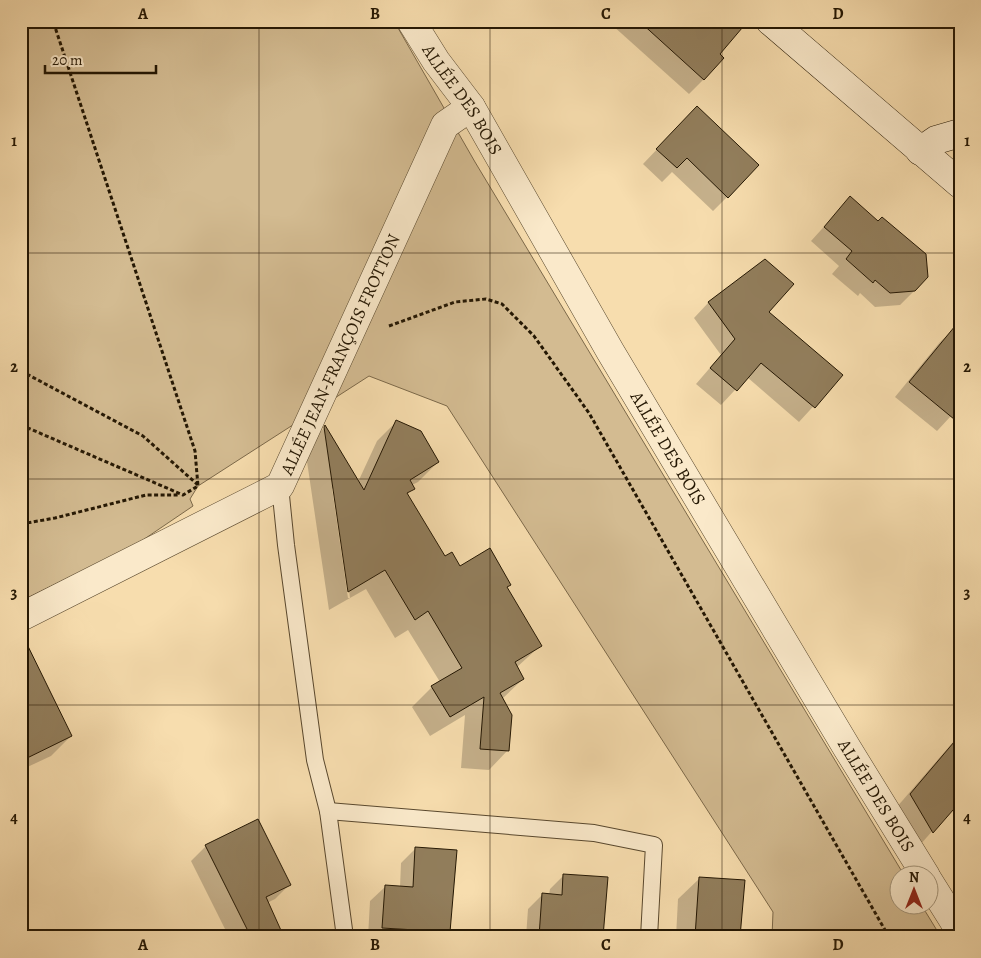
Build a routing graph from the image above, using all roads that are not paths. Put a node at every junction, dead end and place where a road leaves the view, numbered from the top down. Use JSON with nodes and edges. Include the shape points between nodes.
{"nodes":[{"id":1,"x":411,"y":21,"type":"edge"},
{"id":2,"x":770,"y":21,"type":"edge"},
{"id":3,"x":471,"y":107,"type":"junction"},
{"id":4,"x":960,"y":133,"type":"edge"},
{"id":5,"x":920,"y":151,"type":"junction"},
{"id":6,"x":960,"y":184,"type":"edge"},
{"id":7,"x":280,"y":486,"type":"junction"},
{"id":8,"x":21,"y":617,"type":"edge"},
{"id":9,"x":328,"y":811,"type":"junction"},
{"id":10,"x":920,"y":866,"type":"edge"},
{"id":11,"x":938,"y":896,"type":"edge"},
{"id":12,"x":960,"y":931,"type":"edge"},
{"id":13,"x":345,"y":937,"type":"edge"},
{"id":14,"x":649,"y":937,"type":"edge"}],
"edges":[{"from":1,"to":3,"type":"street","name":"ALLÉE DES BOIS"},
{"from":2,"to":5,"type":"street"},
{"from":3,"to":7,"type":"street","name":"ALLÉE JEAN-FRANÇOIS FROTTON","via":[[445,125]]},
{"from":3,"to":10,"type":"street","name":"ALLÉE DES BOIS","via":[[610,351]]},
{"from":4,"to":5,"type":"street","via":[[936,140]]},
{"from":5,"to":6,"type":"street"},
{"from":7,"to":8,"type":"street","name":"ALLÉE JEAN-FRANÇOIS FROTTON"},
{"from":7,"to":9,"type":"lane","via":[[315,760]]},
{"from":9,"to":13,"type":"lane"},
{"from":9,"to":14,"type":"lane","via":[[594,833],[654,845]]},
{"from":11,"to":12,"type":"street"}]}
